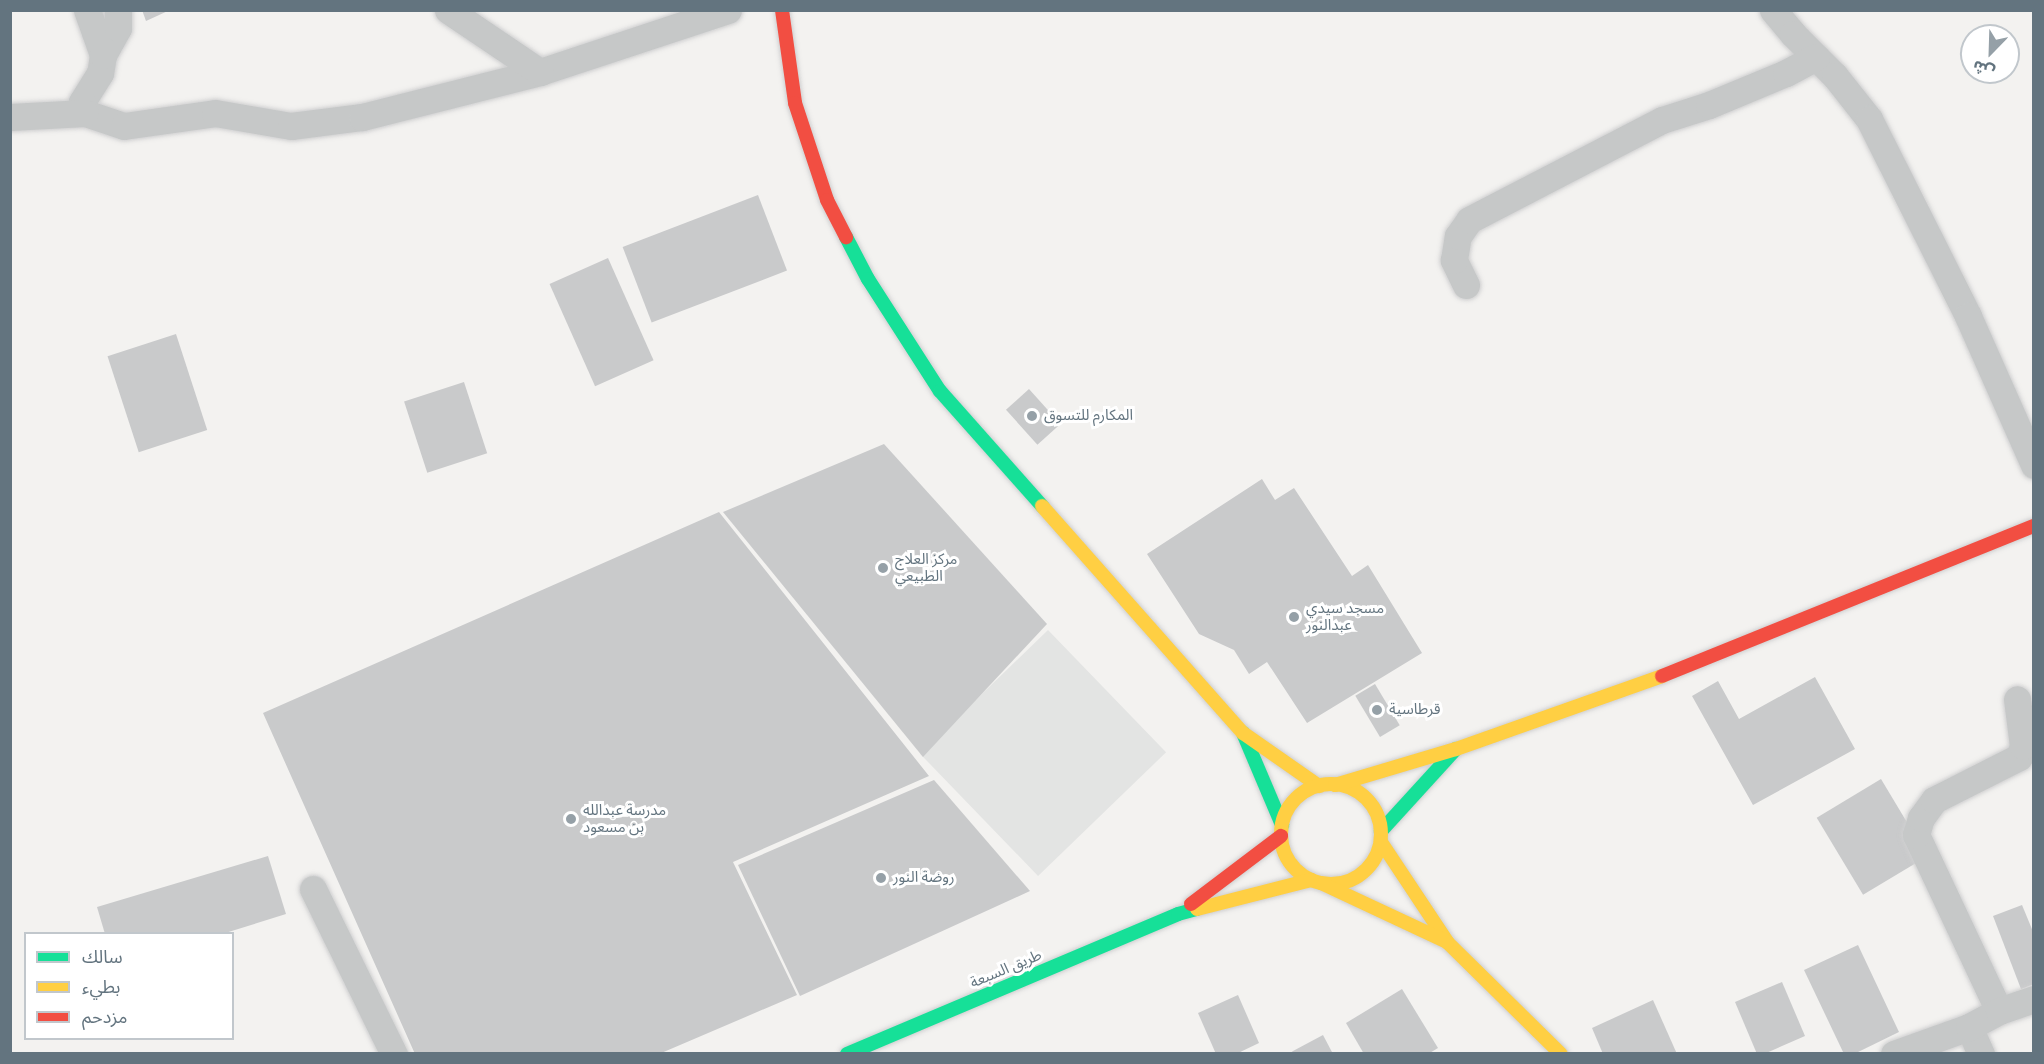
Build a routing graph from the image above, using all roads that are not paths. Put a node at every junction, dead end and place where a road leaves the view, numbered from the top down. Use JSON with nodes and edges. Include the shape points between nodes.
{"nodes":[{"id":1,"x":87,"y":10,"type":"edge"},
{"id":2,"x":118,"y":10,"type":"edge"},
{"id":3,"x":448,"y":10,"type":"edge"},
{"id":4,"x":728,"y":10,"type":"edge"},
{"id":5,"x":782,"y":10,"type":"edge"},
{"id":6,"x":1773,"y":10,"type":"edge"},
{"id":7,"x":103,"y":55,"type":"junction"},
{"id":8,"x":1816,"y":57,"type":"junction"},
{"id":9,"x":540,"y":72,"type":"junction"},
{"id":10,"x":85,"y":113,"type":"junction"},
{"id":11,"x":10,"y":117,"type":"edge"},
{"id":12,"x":1466,"y":285,"type":"dead end"},
{"id":13,"x":2034,"y":465,"type":"edge"},
{"id":14,"x":2034,"y":526,"type":"edge"},
{"id":15,"x":2017,"y":699,"type":"dead end"},
{"id":16,"x":1242,"y":733,"type":"junction"},
{"id":17,"x":1456,"y":749,"type":"junction"},
{"id":18,"x":1335,"y":785,"type":"junction"},
{"id":19,"x":1319,"y":786,"type":"junction"},
{"id":20,"x":1282,"y":830,"type":"junction"},
{"id":21,"x":1381,"y":837,"type":"junction"},
{"id":22,"x":1316,"y":881,"type":"junction"},
{"id":23,"x":313,"y":889,"type":"dead end"},
{"id":24,"x":1178,"y":914,"type":"junction"},
{"id":25,"x":1448,"y":943,"type":"junction"},
{"id":26,"x":2034,"y":999,"type":"edge"},
{"id":27,"x":1999,"y":1011,"type":"junction"},
{"id":28,"x":1969,"y":1027,"type":"junction"},
{"id":29,"x":394,"y":1053,"type":"edge"},
{"id":30,"x":847,"y":1053,"type":"edge"},
{"id":31,"x":1561,"y":1053,"type":"edge"},
{"id":32,"x":1894,"y":1053,"type":"edge"},
{"id":33,"x":1981,"y":1053,"type":"edge"}],
"edges":[{"from":1,"to":7,"type":"street"},
{"from":2,"to":7,"type":"street","via":[[118,28]]},
{"from":3,"to":9,"type":"street"},
{"from":4,"to":9,"type":"street"},
{"from":5,"to":16,"type":"street","via":[[795,104],[827,200],[868,279],[940,391]]},
{"from":6,"to":8,"type":"street"},
{"from":7,"to":10,"type":"street","via":[[100,73],[82,102]]},
{"from":8,"to":12,"type":"street","via":[[1709,105],[1662,120],[1469,220],[1458,236],[1454,260]]},
{"from":8,"to":13,"type":"street","via":[[1869,119],[1968,316]]},
{"from":9,"to":10,"type":"street","via":[[362,117],[291,126],[214,113],[124,126]]},
{"from":10,"to":11,"type":"street"},
{"from":14,"to":17,"type":"street","via":[[1705,661]]},
{"from":15,"to":27,"type":"street","via":[[2024,746],[2019,757],[1934,800],[1921,818],[1916,836]]},
{"from":16,"to":19,"type":"street"},
{"from":16,"to":20,"type":"street"},
{"from":17,"to":18,"type":"street"},
{"from":17,"to":21,"type":"street"},
{"from":18,"to":19,"type":"street"},
{"from":18,"to":21,"type":"street","via":[[1349,788],[1371,805]]},
{"from":19,"to":20,"type":"street","via":[[1295,800]]},
{"from":20,"to":22,"type":"street","via":[[1290,862]]},
{"from":20,"to":24,"type":"street"},
{"from":21,"to":22,"type":"street","via":[[1376,858],[1353,880],[1337,884]]},
{"from":21,"to":25,"type":"street"},
{"from":22,"to":24,"type":"street"},
{"from":22,"to":25,"type":"street"},
{"from":23,"to":29,"type":"street"},
{"from":24,"to":30,"type":"street","name":"طريق السبعة"},
{"from":25,"to":31,"type":"street"},
{"from":26,"to":27,"type":"street"},
{"from":27,"to":28,"type":"street"},
{"from":28,"to":32,"type":"street"},
{"from":28,"to":33,"type":"street"}]}
